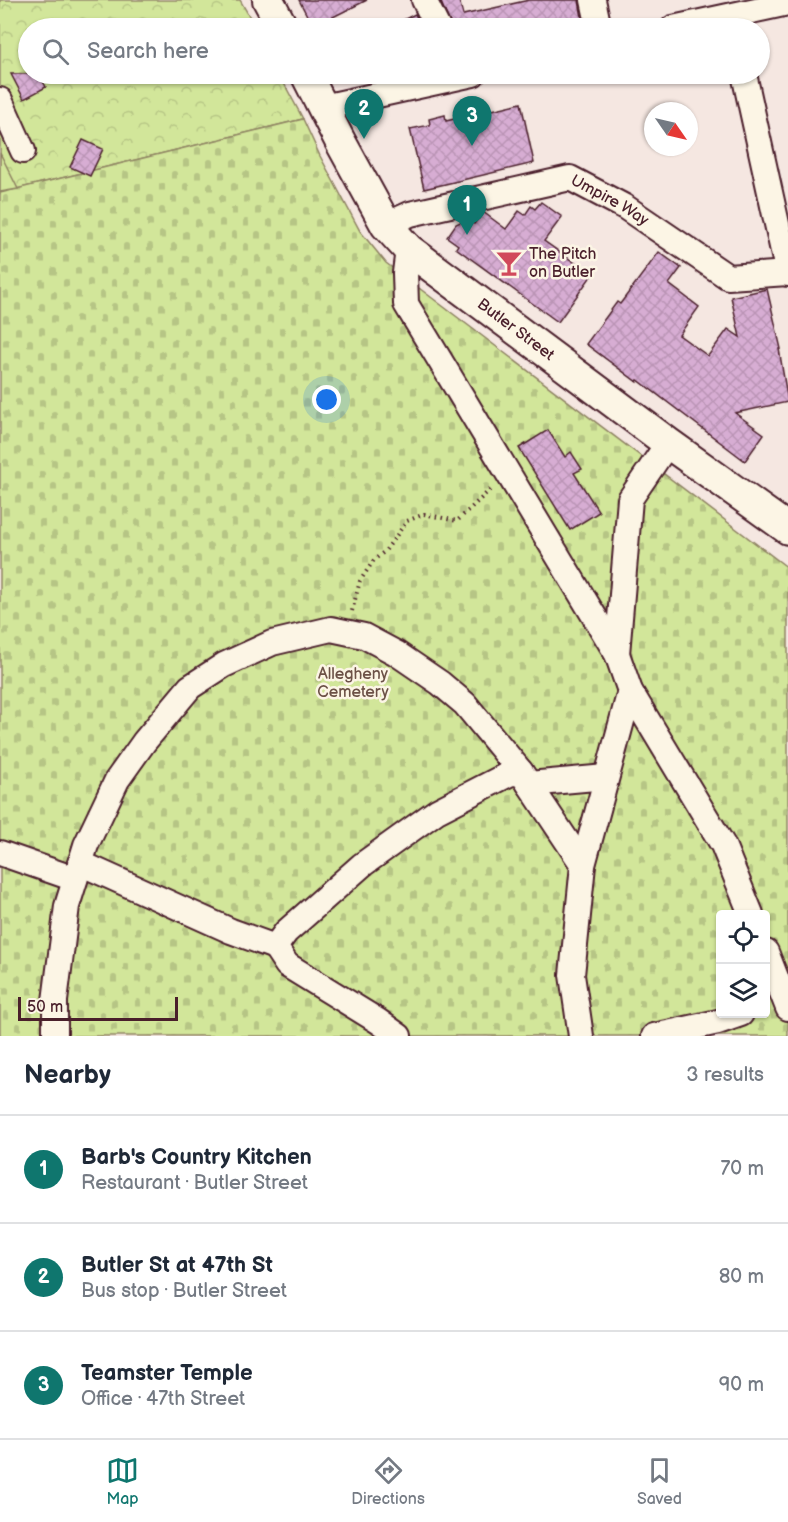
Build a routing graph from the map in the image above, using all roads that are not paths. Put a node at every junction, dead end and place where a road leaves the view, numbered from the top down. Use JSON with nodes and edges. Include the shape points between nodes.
{"nodes":[{"id":1,"x":268,"y":0,"type":"edge"},
{"id":2,"x":424,"y":0,"type":"edge"},
{"id":3,"x":592,"y":0,"type":"edge"},
{"id":4,"x":788,"y":3,"type":"edge"},
{"id":5,"x":731,"y":15,"type":"edge"},
{"id":6,"x":278,"y":18,"type":"edge"},
{"id":7,"x":433,"y":18,"type":"edge"},
{"id":8,"x":596,"y":18,"type":"edge"},
{"id":9,"x":311,"y":84,"type":"edge"},
{"id":10,"x":422,"y":84,"type":"edge"},
{"id":11,"x":747,"y":84,"type":"edge"},
{"id":12,"x":0,"y":100,"type":"edge"},
{"id":13,"x":323,"y":107,"type":"junction"},
{"id":14,"x":23,"y":151,"type":"dead end"},
{"id":15,"x":780,"y":197,"type":"edge"},
{"id":16,"x":386,"y":225,"type":"junction"},
{"id":17,"x":408,"y":249,"type":"junction"},
{"id":18,"x":788,"y":274,"type":"edge"},
{"id":19,"x":668,"y":443,"type":"junction"},
{"id":20,"x":788,"y":529,"type":"edge"},
{"id":21,"x":617,"y":654,"type":"junction"},
{"id":22,"x":630,"y":691,"type":"junction"},
{"id":23,"x":606,"y":777,"type":"junction"},
{"id":24,"x":525,"y":778,"type":"junction"},
{"id":25,"x":0,"y":854,"type":"edge"},
{"id":26,"x":583,"y":864,"type":"junction"},
{"id":27,"x":78,"y":871,"type":"junction"},
{"id":28,"x":749,"y":910,"type":"edge"},
{"id":29,"x":275,"y":947,"type":"junction"},
{"id":30,"x":769,"y":964,"type":"edge"},
{"id":31,"x":781,"y":1002,"type":"edge"},
{"id":32,"x":730,"y":1018,"type":"edge"},
{"id":33,"x":55,"y":1036,"type":"edge"},
{"id":34,"x":399,"y":1036,"type":"edge"},
{"id":35,"x":581,"y":1036,"type":"edge"},
{"id":36,"x":654,"y":1036,"type":"edge"}],
"edges":[{"from":1,"to":6,"type":"main road"},
{"from":2,"to":7,"type":"street"},
{"from":3,"to":8,"type":"street"},
{"from":4,"to":5,"type":"street"},
{"from":9,"to":13,"type":"main road","name":"Butler Street"},
{"from":10,"to":13,"type":"street"},
{"from":11,"to":15,"type":"street"},
{"from":12,"to":14,"type":"street"},
{"from":13,"to":16,"type":"main road","name":"Butler Street"},
{"from":15,"to":18,"type":"street"},
{"from":16,"to":17,"type":"main road","name":"Butler Street"},
{"from":16,"to":18,"type":"street","name":"Umpire Way","via":[[410,214],[570,178],[625,207],[729,277]]},
{"from":17,"to":19,"type":"main road","name":"Butler Street"},
{"from":17,"to":21,"type":"street","via":[[406,304]]},
{"from":19,"to":20,"type":"main road","name":"Butler Street"},
{"from":19,"to":21,"type":"street","via":[[630,499]]},
{"from":21,"to":22,"type":"street"},
{"from":22,"to":23,"type":"street"},
{"from":22,"to":28,"type":"street","via":[[723,845]]},
{"from":23,"to":24,"type":"street"},
{"from":23,"to":26,"type":"street"},
{"from":24,"to":26,"type":"street"},
{"from":24,"to":27,"type":"street","via":[[465,704],[440,682],[364,636],[331,629],[272,643],[224,665],[190,687],[117,780]]},
{"from":24,"to":29,"type":"street","via":[[509,774],[437,811],[362,865],[286,932]]},
{"from":25,"to":27,"type":"street"},
{"from":26,"to":35,"type":"street","via":[[572,975]]},
{"from":27,"to":29,"type":"street"},
{"from":27,"to":33,"type":"street","via":[[66,906]]},
{"from":29,"to":34,"type":"street","via":[[287,965]]},
{"from":30,"to":31,"type":"street"},
{"from":32,"to":36,"type":"street"}]}
